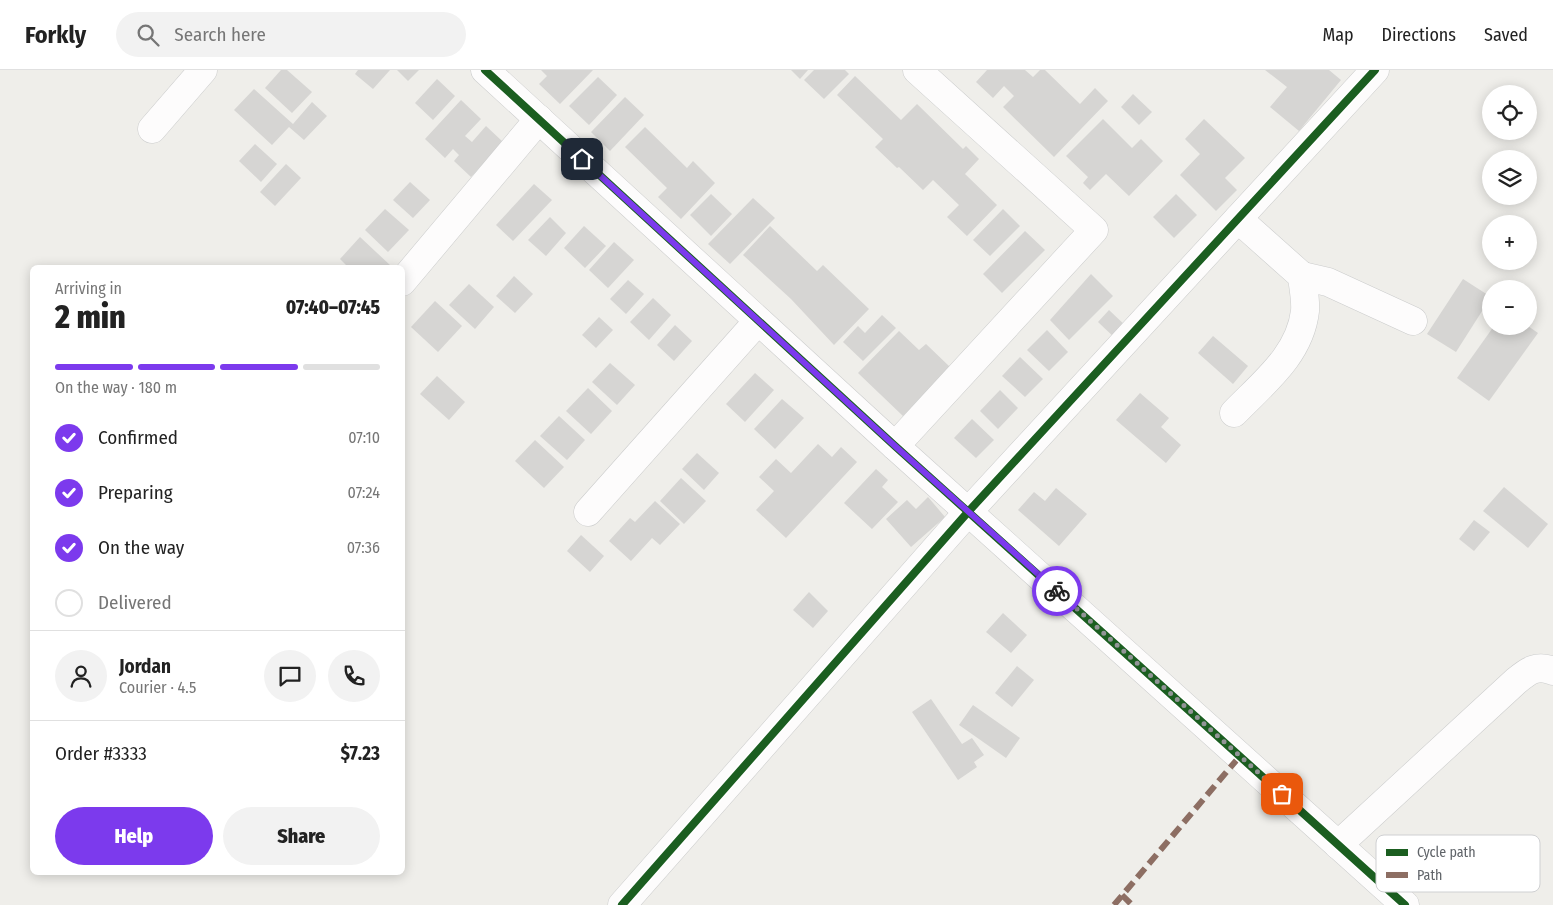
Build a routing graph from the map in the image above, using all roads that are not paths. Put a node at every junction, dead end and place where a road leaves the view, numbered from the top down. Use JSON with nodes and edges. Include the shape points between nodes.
{"nodes":[{"id":1,"x":203,"y":70,"type":"edge"},
{"id":2,"x":486,"y":70,"type":"edge"},
{"id":3,"x":917,"y":70,"type":"edge"},
{"id":4,"x":1361,"y":75,"type":"edge"},
{"id":5,"x":538,"y":119,"type":"junction"},
{"id":6,"x":152,"y":129,"type":"dead end"},
{"id":7,"x":1238,"y":219,"type":"junction"},
{"id":8,"x":1302,"y":276,"type":"junction"},
{"id":9,"x":405,"y":278,"type":"edge"},
{"id":10,"x":758,"y":321,"type":"junction"},
{"id":11,"x":1413,"y":321,"type":"dead end"},
{"id":12,"x":1234,"y":413,"type":"dead end"},
{"id":13,"x":895,"y":446,"type":"junction"},
{"id":14,"x":588,"y":512,"type":"dead end"},
{"id":15,"x":968,"y":512,"type":"junction"},
{"id":16,"x":1553,"y":671,"type":"edge"},
{"id":17,"x":1338,"y":845,"type":"junction"},
{"id":18,"x":1376,"y":879,"type":"edge"},
{"id":19,"x":1390,"y":892,"type":"edge"},
{"id":20,"x":622,"y":905,"type":"edge"},
{"id":21,"x":1405,"y":905,"type":"edge"}],
"edges":[{"from":1,"to":6,"type":"street"},
{"from":2,"to":5,"type":"street"},
{"from":3,"to":13,"type":"street","via":[[1094,230]]},
{"from":4,"to":7,"type":"street"},
{"from":5,"to":9,"type":"street"},
{"from":5,"to":10,"type":"street"},
{"from":7,"to":8,"type":"street"},
{"from":7,"to":15,"type":"street"},
{"from":8,"to":11,"type":"street","via":[[1328,282]]},
{"from":8,"to":12,"type":"street","via":[[1305,310],[1296,344],[1282,364]]},
{"from":10,"to":13,"type":"street"},
{"from":10,"to":14,"type":"street"},
{"from":13,"to":15,"type":"street"},
{"from":15,"to":17,"type":"street"},
{"from":15,"to":20,"type":"street"},
{"from":16,"to":17,"type":"street","via":[[1531,669],[1516,681]]},
{"from":17,"to":18,"type":"street"},
{"from":19,"to":21,"type":"street"}]}
